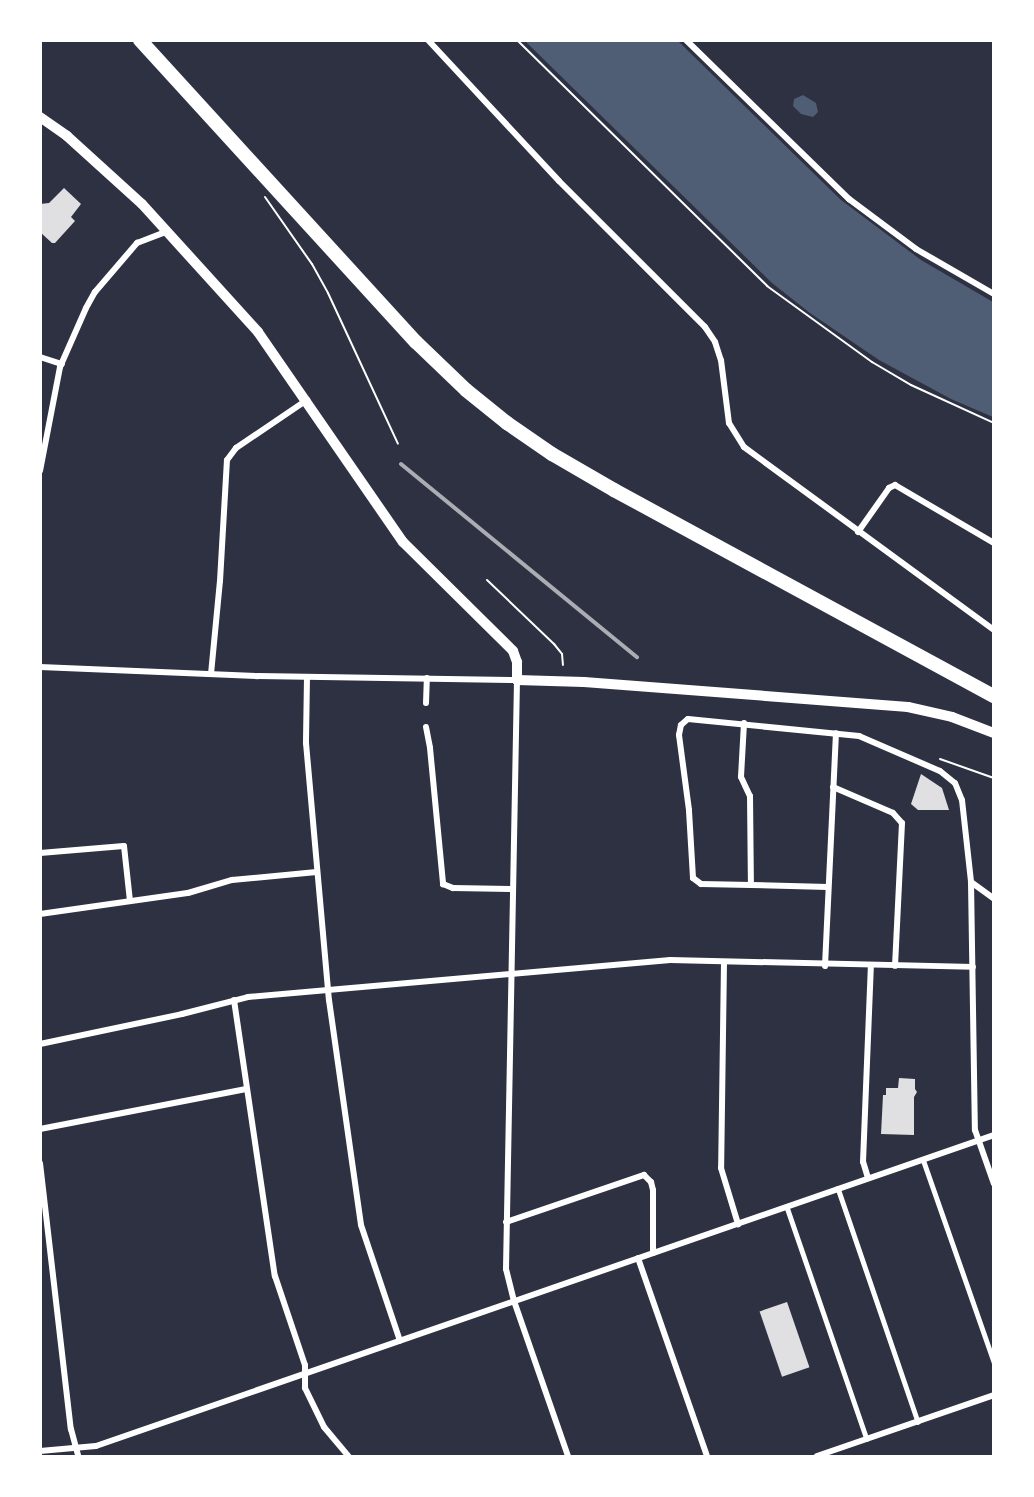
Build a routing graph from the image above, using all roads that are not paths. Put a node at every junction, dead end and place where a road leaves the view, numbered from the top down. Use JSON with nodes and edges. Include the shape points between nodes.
{"nodes":[{"id":1,"x":140,"y":40,"type":"edge"},
{"id":2,"x":428,"y":40,"type":"edge"},
{"id":3,"x":686,"y":40,"type":"edge"},
{"id":4,"x":40,"y":117,"type":"edge"},
{"id":5,"x":168,"y":231,"type":"junction"},
{"id":6,"x":993,"y":294,"type":"edge"},
{"id":7,"x":40,"y":357,"type":"edge"},
{"id":8,"x":62,"y":364,"type":"junction"},
{"id":9,"x":307,"y":400,"type":"junction"},
{"id":10,"x":40,"y":471,"type":"edge"},
{"id":11,"x":858,"y":532,"type":"junction"},
{"id":12,"x":993,"y":543,"type":"edge"},
{"id":13,"x":993,"y":630,"type":"edge"},
{"id":14,"x":40,"y":667,"type":"edge"},
{"id":15,"x":211,"y":674,"type":"junction"},
{"id":16,"x":307,"y":677,"type":"junction"},
{"id":17,"x":427,"y":678,"type":"junction"},
{"id":18,"x":517,"y":680,"type":"junction"},
{"id":19,"x":993,"y":696,"type":"edge"},
{"id":20,"x":426,"y":703,"type":"dead end"},
{"id":21,"x":744,"y":723,"type":"junction"},
{"id":22,"x":426,"y":727,"type":"dead end"},
{"id":23,"x":836,"y":733,"type":"junction"},
{"id":24,"x":993,"y":734,"type":"edge"},
{"id":25,"x":833,"y":788,"type":"junction"},
{"id":26,"x":40,"y":854,"type":"edge"},
{"id":27,"x":317,"y":872,"type":"junction"},
{"id":28,"x":970,"y":882,"type":"junction"},
{"id":29,"x":751,"y":885,"type":"junction"},
{"id":30,"x":828,"y":887,"type":"junction"},
{"id":31,"x":512,"y":889,"type":"junction"},
{"id":32,"x":993,"y":899,"type":"edge"},
{"id":33,"x":130,"y":901,"type":"junction"},
{"id":34,"x":40,"y":914,"type":"edge"},
{"id":35,"x":724,"y":962,"type":"junction"},
{"id":36,"x":825,"y":966,"type":"junction"},
{"id":37,"x":871,"y":966,"type":"junction"},
{"id":38,"x":895,"y":966,"type":"junction"},
{"id":39,"x":973,"y":967,"type":"junction"},
{"id":40,"x":511,"y":974,"type":"junction"},
{"id":41,"x":328,"y":991,"type":"junction"},
{"id":42,"x":234,"y":1000,"type":"junction"},
{"id":43,"x":40,"y":1044,"type":"edge"},
{"id":44,"x":246,"y":1089,"type":"junction"},
{"id":45,"x":40,"y":1129,"type":"edge"},
{"id":46,"x":993,"y":1135,"type":"edge"},
{"id":47,"x":978,"y":1140,"type":"junction"},
{"id":48,"x":924,"y":1159,"type":"junction"},
{"id":49,"x":40,"y":1163,"type":"edge"},
{"id":50,"x":868,"y":1178,"type":"junction"},
{"id":51,"x":993,"y":1184,"type":"edge"},
{"id":52,"x":838,"y":1188,"type":"junction"},
{"id":53,"x":787,"y":1207,"type":"junction"},
{"id":54,"x":506,"y":1222,"type":"junction"},
{"id":55,"x":738,"y":1224,"type":"junction"},
{"id":56,"x":653,"y":1253,"type":"junction"},
{"id":57,"x":638,"y":1258,"type":"junction"},
{"id":58,"x":514,"y":1301,"type":"junction"},
{"id":59,"x":400,"y":1341,"type":"junction"},
{"id":60,"x":993,"y":1362,"type":"edge"},
{"id":61,"x":305,"y":1374,"type":"junction"},
{"id":62,"x":993,"y":1395,"type":"edge"},
{"id":63,"x":918,"y":1422,"type":"junction"},
{"id":64,"x":867,"y":1439,"type":"junction"},
{"id":65,"x":843,"y":1447,"type":"junction"},
{"id":66,"x":77,"y":1448,"type":"junction"},
{"id":67,"x":40,"y":1450,"type":"edge"},
{"id":68,"x":78,"y":1456,"type":"edge"},
{"id":69,"x":348,"y":1456,"type":"edge"},
{"id":70,"x":568,"y":1456,"type":"edge"},
{"id":71,"x":707,"y":1456,"type":"edge"},
{"id":72,"x":817,"y":1456,"type":"edge"},
{"id":73,"x":847,"y":1456,"type":"edge"}],
"edges":[{"from":1,"to":19,"type":"main road","via":[[440,366],[521,434],[614,490]]},
{"from":2,"to":11,"type":"street","via":[[559,181],[705,327],[716,342],[721,360],[729,423],[744,447]]},
{"from":3,"to":6,"type":"street","via":[[849,199],[916,249]]},
{"from":4,"to":5,"type":"street","via":[[103,167]]},
{"from":5,"to":8,"type":"street","via":[[137,243],[92,296]]},
{"from":5,"to":9,"type":"street","via":[[258,332]]},
{"from":7,"to":8,"type":"street"},
{"from":8,"to":10,"type":"street"},
{"from":9,"to":15,"type":"street","via":[[236,448],[227,460]]},
{"from":9,"to":18,"type":"street","via":[[403,542],[513,651]]},
{"from":11,"to":12,"type":"street","via":[[895,485]]},
{"from":11,"to":13,"type":"street"},
{"from":14,"to":15,"type":"street"},
{"from":15,"to":16,"type":"street"},
{"from":16,"to":17,"type":"street"},
{"from":16,"to":27,"type":"street","via":[[306,743]]},
{"from":17,"to":18,"type":"street"},
{"from":17,"to":20,"type":"street"},
{"from":18,"to":24,"type":"street","via":[[908,707],[952,717]]},
{"from":18,"to":31,"type":"street"},
{"from":21,"to":23,"type":"street"},
{"from":21,"to":29,"type":"street","via":[[741,777],[750,796]]},
{"from":21,"to":29,"type":"street","via":[[693,717],[682,724],[679,735],[693,878],[701,884]]},
{"from":22,"to":31,"type":"street","via":[[443,884],[453,888]]},
{"from":23,"to":25,"type":"street"},
{"from":23,"to":28,"type":"street","via":[[860,736],[946,774],[960,794]]},
{"from":25,"to":30,"type":"street"},
{"from":25,"to":38,"type":"street","via":[[893,813],[902,823]]},
{"from":26,"to":33,"type":"street","via":[[124,846]]},
{"from":27,"to":33,"type":"street","via":[[238,880]]},
{"from":27,"to":41,"type":"street"},
{"from":28,"to":32,"type":"street"},
{"from":28,"to":39,"type":"street"},
{"from":29,"to":30,"type":"street"},
{"from":30,"to":36,"type":"street"},
{"from":31,"to":40,"type":"street"},
{"from":33,"to":34,"type":"street"},
{"from":35,"to":36,"type":"street"},
{"from":35,"to":40,"type":"street","via":[[670,960]]},
{"from":35,"to":55,"type":"street","via":[[721,1168]]},
{"from":36,"to":37,"type":"street"},
{"from":37,"to":38,"type":"street"},
{"from":37,"to":50,"type":"street","via":[[863,1162]]},
{"from":38,"to":39,"type":"street"},
{"from":39,"to":47,"type":"street"},
{"from":40,"to":41,"type":"street"},
{"from":40,"to":54,"type":"street"},
{"from":41,"to":42,"type":"street"},
{"from":41,"to":59,"type":"street","via":[[361,1225]]},
{"from":42,"to":43,"type":"street"},
{"from":42,"to":44,"type":"street"},
{"from":44,"to":45,"type":"street"},
{"from":44,"to":61,"type":"street","via":[[275,1276]]},
{"from":46,"to":47,"type":"street"},
{"from":47,"to":48,"type":"street"},
{"from":47,"to":51,"type":"street"},
{"from":48,"to":50,"type":"street"},
{"from":48,"to":60,"type":"lane"},
{"from":49,"to":66,"type":"street","via":[[71,1429]]},
{"from":50,"to":52,"type":"street"},
{"from":52,"to":53,"type":"street"},
{"from":52,"to":63,"type":"lane"},
{"from":53,"to":55,"type":"street"},
{"from":53,"to":64,"type":"lane"},
{"from":54,"to":56,"type":"street","via":[[644,1175],[653,1191]]},
{"from":54,"to":58,"type":"street","via":[[506,1269]]},
{"from":55,"to":56,"type":"street"},
{"from":56,"to":57,"type":"street"},
{"from":57,"to":58,"type":"street"},
{"from":57,"to":71,"type":"street"},
{"from":58,"to":59,"type":"street"},
{"from":58,"to":70,"type":"street"},
{"from":59,"to":61,"type":"street"},
{"from":61,"to":66,"type":"street","via":[[96,1446]]},
{"from":61,"to":69,"type":"street","via":[[305,1388],[320,1421]]},
{"from":62,"to":63,"type":"street"},
{"from":63,"to":64,"type":"street"},
{"from":64,"to":65,"type":"street"},
{"from":65,"to":72,"type":"street"},
{"from":65,"to":73,"type":"street"},
{"from":66,"to":67,"type":"street"},
{"from":66,"to":68,"type":"street"}]}
